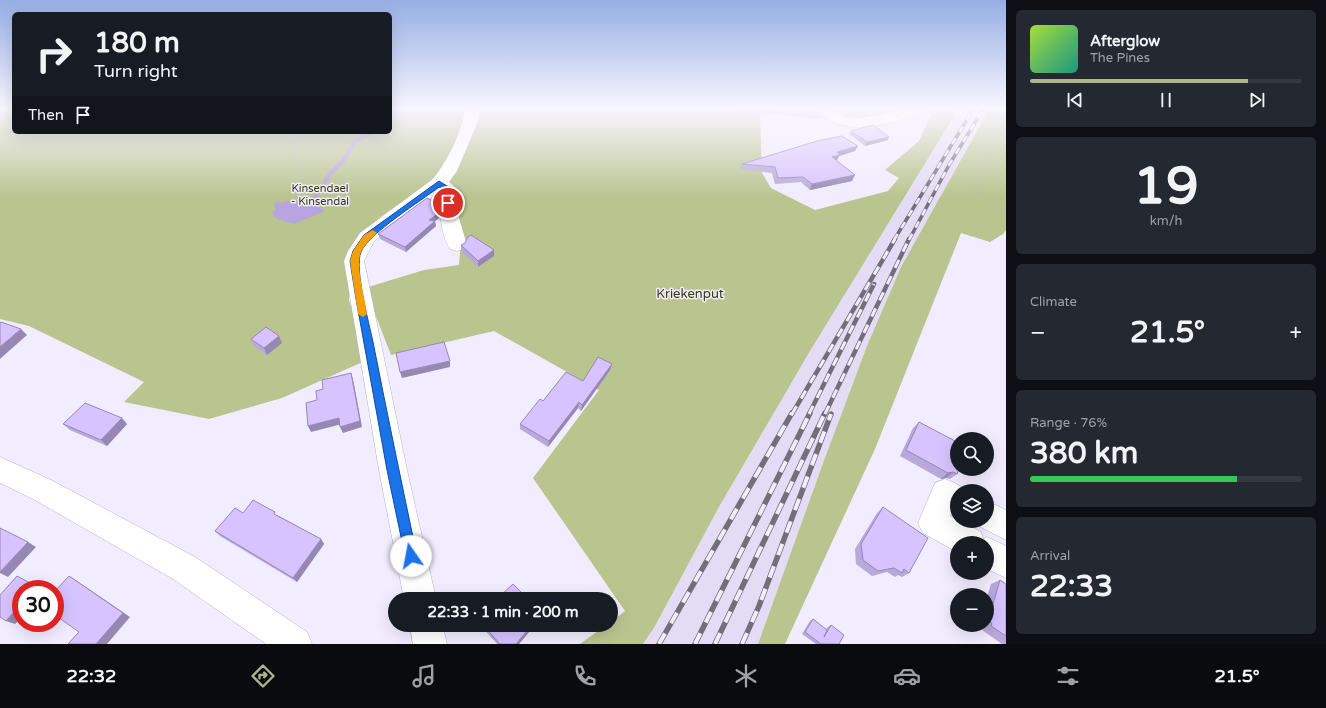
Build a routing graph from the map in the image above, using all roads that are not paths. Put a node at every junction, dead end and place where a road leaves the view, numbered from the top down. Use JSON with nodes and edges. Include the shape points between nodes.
{"nodes":[{"id":1,"x":463,"y":138,"type":"edge"},
{"id":2,"x":439,"y":183,"type":"junction"},
{"id":3,"x":457,"y":245,"type":"dead end"},
{"id":4,"x":0,"y":470,"type":"edge"},
{"id":5,"x":950,"y":494,"type":"edge"},
{"id":6,"x":994,"y":519,"type":"edge"},
{"id":7,"x":1006,"y":526,"type":"edge"},
{"id":8,"x":957,"y":536,"type":"edge"},
{"id":9,"x":994,"y":556,"type":"edge"},
{"id":10,"x":1006,"y":563,"type":"edge"},
{"id":11,"x":419,"y":592,"type":"edge"},
{"id":12,"x":427,"y":632,"type":"edge"},
{"id":13,"x":295,"y":644,"type":"edge"},
{"id":14,"x":430,"y":644,"type":"edge"}],
"edges":[{"from":1,"to":2,"type":"street","via":[[449,171]]},
{"from":2,"to":3,"type":"street","via":[[447,188],[450,218]]},
{"from":2,"to":11,"type":"street","via":[[367,237],[354,261],[391,462]]},
{"from":4,"to":13,"type":"street","via":[[43,490],[184,568]]},
{"from":5,"to":8,"type":"street","via":[[945,492],[933,523]]},
{"from":6,"to":7,"type":"street"},
{"from":9,"to":10,"type":"street"},
{"from":12,"to":14,"type":"street"}]}
